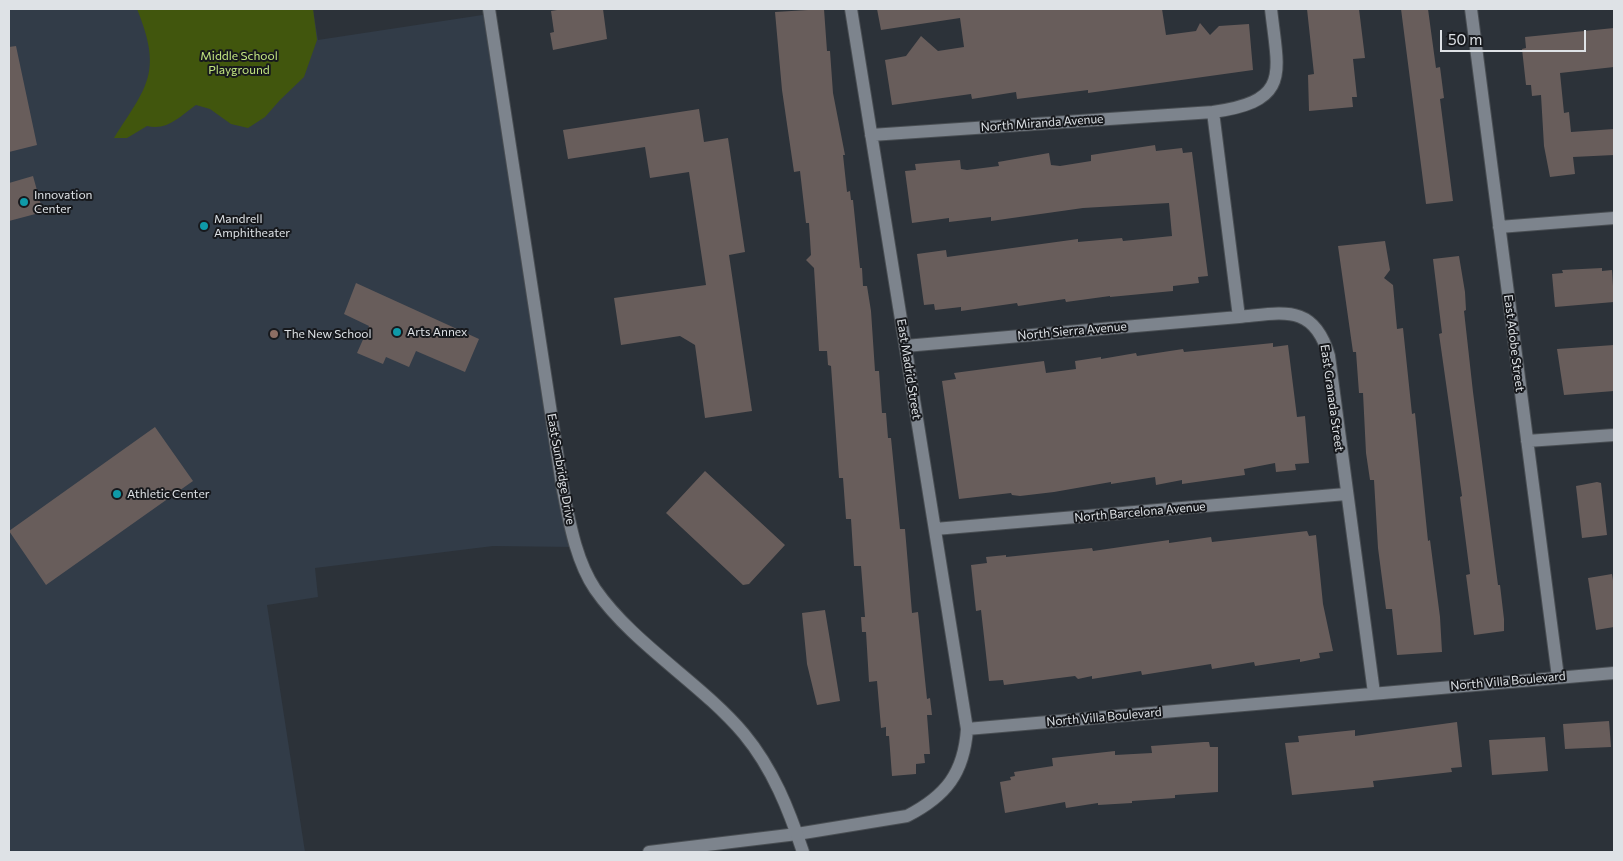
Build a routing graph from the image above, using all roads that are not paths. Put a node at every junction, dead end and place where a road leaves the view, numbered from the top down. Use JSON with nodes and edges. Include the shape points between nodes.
{"nodes":[{"id":1,"x":489,"y":9,"type":"edge"},
{"id":2,"x":851,"y":9,"type":"edge"},
{"id":3,"x":1271,"y":9,"type":"edge"},
{"id":4,"x":1471,"y":9,"type":"edge"},
{"id":5,"x":1214,"y":112,"type":"junction"},
{"id":6,"x":871,"y":135,"type":"junction"},
{"id":7,"x":1614,"y":218,"type":"edge"},
{"id":8,"x":1499,"y":227,"type":"junction"},
{"id":9,"x":1239,"y":316,"type":"junction"},
{"id":10,"x":905,"y":346,"type":"junction"},
{"id":11,"x":1614,"y":436,"type":"edge"},
{"id":12,"x":1527,"y":441,"type":"junction"},
{"id":13,"x":1346,"y":494,"type":"junction"},
{"id":14,"x":935,"y":529,"type":"junction"},
{"id":15,"x":1614,"y":673,"type":"edge"},
{"id":16,"x":1558,"y":677,"type":"junction"},
{"id":17,"x":1374,"y":692,"type":"junction"},
{"id":18,"x":967,"y":729,"type":"junction"},
{"id":19,"x":797,"y":834,"type":"junction"},
{"id":20,"x":649,"y":852,"type":"edge"},
{"id":21,"x":803,"y":852,"type":"edge"}],
"edges":[{"from":1,"to":19,"type":"street","name":"East Sunbridge Drive","via":[[562,485],[572,531],[585,568],[595,589],[625,622],[744,734],[774,778]]},
{"from":2,"to":6,"type":"street","name":"East Madrid Street"},
{"from":3,"to":5,"type":"street","via":[[1278,67],[1275,82],[1253,104]]},
{"from":4,"to":8,"type":"street","name":"East Adobe Street"},
{"from":5,"to":6,"type":"street","name":"North Miranda Avenue"},
{"from":5,"to":9,"type":"street"},
{"from":6,"to":10,"type":"street","name":"East Madrid Street"},
{"from":7,"to":8,"type":"street"},
{"from":8,"to":12,"type":"street","name":"East Adobe Street"},
{"from":9,"to":10,"type":"street","name":"North Sierra Avenue"},
{"from":9,"to":13,"type":"street","name":"East Granada Street","via":[[1281,313],[1300,316],[1314,324],[1324,340],[1329,356]]},
{"from":10,"to":14,"type":"street","name":"East Madrid Street"},
{"from":11,"to":12,"type":"street"},
{"from":12,"to":16,"type":"street","name":"East Adobe Street"},
{"from":13,"to":14,"type":"street","name":"North Barcelona Avenue"},
{"from":13,"to":17,"type":"street","name":"East Granada Street"},
{"from":14,"to":18,"type":"street","name":"East Madrid Street"},
{"from":15,"to":16,"type":"street","name":"North Villa Boulevard"},
{"from":16,"to":17,"type":"street","name":"North Villa Boulevard"},
{"from":17,"to":18,"type":"street","name":"North Villa Boulevard"},
{"from":18,"to":19,"type":"street","via":[[961,767],[923,808],[891,820]]},
{"from":19,"to":20,"type":"street"},
{"from":19,"to":21,"type":"street","name":"East Sunbridge Drive"}]}
